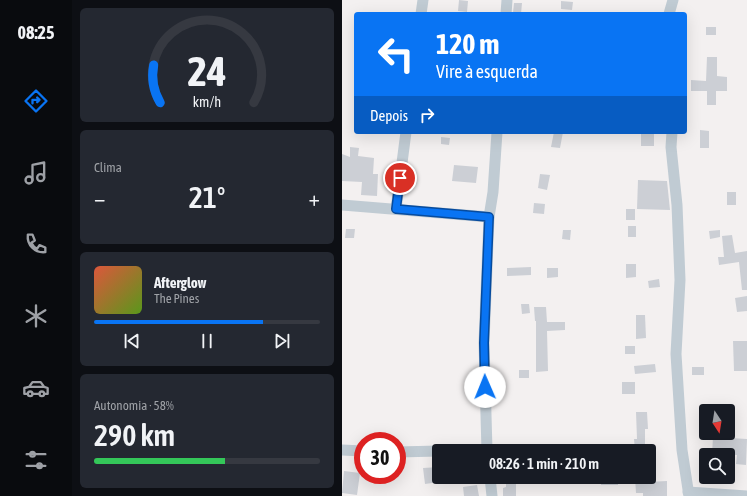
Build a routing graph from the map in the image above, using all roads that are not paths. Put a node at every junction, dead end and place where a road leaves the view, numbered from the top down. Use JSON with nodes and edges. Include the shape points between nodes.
{"nodes":[{"id":1,"x":423,"y":0,"type":"edge"},
{"id":2,"x":507,"y":0,"type":"edge"},
{"id":3,"x":672,"y":0,"type":"edge"},
{"id":4,"x":421,"y":12,"type":"edge"},
{"id":5,"x":506,"y":12,"type":"edge"},
{"id":6,"x":669,"y":12,"type":"edge"},
{"id":7,"x":406,"y":134,"type":"edge"},
{"id":8,"x":497,"y":134,"type":"edge"},
{"id":9,"x":672,"y":134,"type":"edge"},
{"id":10,"x":342,"y":205,"type":"edge"},
{"id":11,"x":396,"y":209,"type":"junction"},
{"id":12,"x":489,"y":217,"type":"junction"},
{"id":13,"x":487,"y":444,"type":"edge"},
{"id":14,"x":342,"y":450,"type":"edge"},
{"id":15,"x":354,"y":451,"type":"edge"},
{"id":16,"x":432,"y":451,"type":"edge"},
{"id":17,"x":406,"y":452,"type":"edge"},
{"id":18,"x":491,"y":484,"type":"edge"},
{"id":19,"x":688,"y":494,"type":"edge"},
{"id":20,"x":492,"y":496,"type":"edge"},
{"id":21,"x":747,"y":496,"type":"edge"}],
"edges":[{"from":1,"to":4,"type":"street"},
{"from":2,"to":5,"type":"street"},
{"from":3,"to":6,"type":"street"},
{"from":7,"to":11,"type":"street"},
{"from":8,"to":12,"type":"street"},
{"from":9,"to":19,"type":"street","via":[[680,280],[676,354],[682,450]]},
{"from":10,"to":11,"type":"street"},
{"from":11,"to":12,"type":"street"},
{"from":12,"to":13,"type":"street","via":[[484,343]]},
{"from":14,"to":15,"type":"street"},
{"from":16,"to":17,"type":"street"},
{"from":18,"to":20,"type":"street"},
{"from":19,"to":21,"type":"street"}]}
